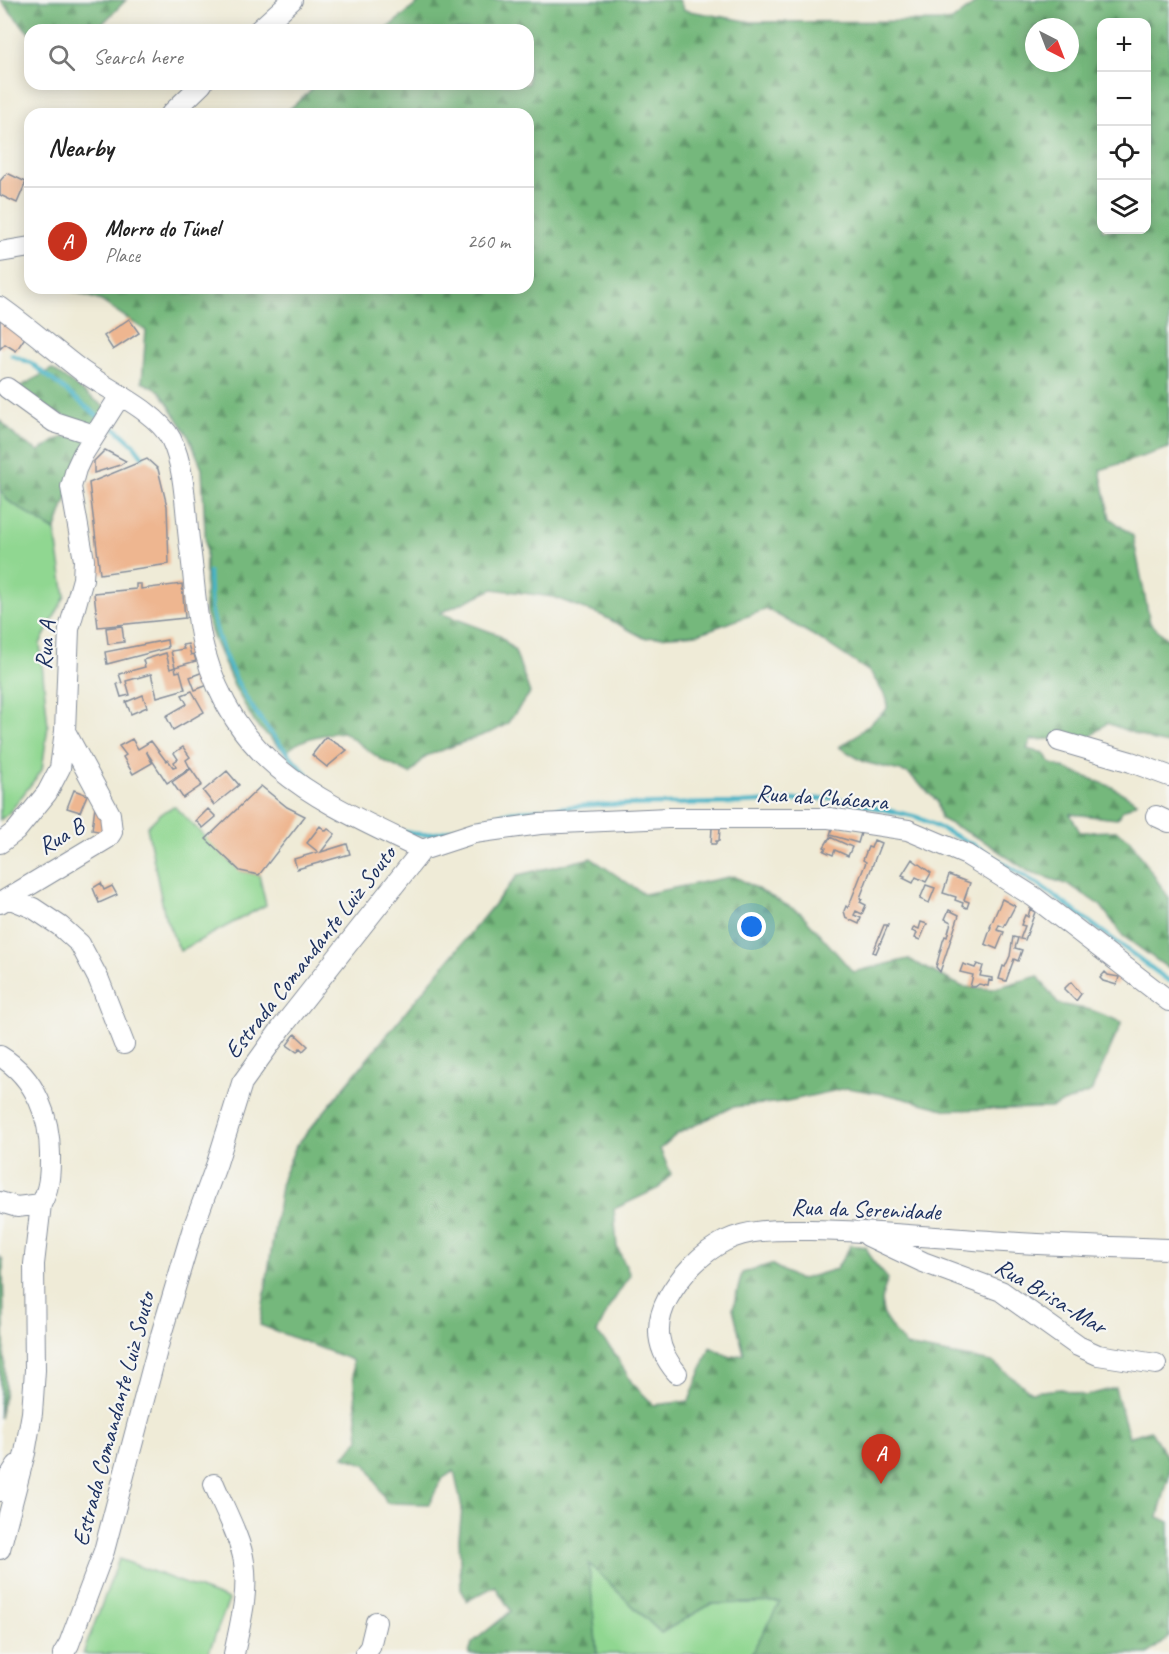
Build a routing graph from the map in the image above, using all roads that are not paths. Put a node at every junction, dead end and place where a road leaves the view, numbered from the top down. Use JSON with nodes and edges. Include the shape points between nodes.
{"nodes":[{"id":1,"x":292,"y":0,"type":"edge"},
{"id":2,"x":266,"y":24,"type":"edge"},
{"id":3,"x":196,"y":90,"type":"edge"},
{"id":4,"x":177,"y":108,"type":"edge"},
{"id":5,"x":24,"y":248,"type":"edge"},
{"id":6,"x":0,"y":252,"type":"edge"},
{"id":7,"x":0,"y":307,"type":"edge"},
{"id":8,"x":7,"y":388,"type":"dead end"},
{"id":9,"x":120,"y":396,"type":"junction"},
{"id":10,"x":94,"y":437,"type":"junction"},
{"id":11,"x":65,"y":731,"type":"junction"},
{"id":12,"x":1059,"y":741,"type":"dead end"},
{"id":13,"x":1169,"y":776,"type":"edge"},
{"id":14,"x":16,"y":831,"type":"junction"},
{"id":15,"x":0,"y":843,"type":"edge"},
{"id":16,"x":422,"y":850,"type":"junction"},
{"id":17,"x":0,"y":853,"type":"edge"},
{"id":18,"x":4,"y":901,"type":"edge"},
{"id":19,"x":1169,"y":1001,"type":"edge"},
{"id":20,"x":124,"y":1044,"type":"dead end"},
{"id":21,"x":0,"y":1056,"type":"edge"},
{"id":22,"x":0,"y":1202,"type":"edge"},
{"id":23,"x":41,"y":1204,"type":"junction"},
{"id":24,"x":857,"y":1231,"type":"junction"},
{"id":25,"x":1169,"y":1249,"type":"edge"},
{"id":26,"x":1156,"y":1364,"type":"dead end"},
{"id":27,"x":677,"y":1373,"type":"dead end"},
{"id":28,"x":25,"y":1453,"type":"junction"},
{"id":29,"x":214,"y":1484,"type":"dead end"},
{"id":30,"x":0,"y":1491,"type":"edge"},
{"id":31,"x":0,"y":1549,"type":"edge"},
{"id":32,"x":376,"y":1622,"type":"dead end"},
{"id":33,"x":63,"y":1654,"type":"edge"},
{"id":34,"x":234,"y":1654,"type":"edge"},
{"id":35,"x":365,"y":1654,"type":"edge"}],
"edges":[{"from":1,"to":2,"type":"street"},
{"from":3,"to":4,"type":"street"},
{"from":5,"to":6,"type":"street"},
{"from":7,"to":9,"type":"street","name":"Estrada Comandante Luiz Souto"},
{"from":8,"to":10,"type":"street","via":[[54,422]]},
{"from":9,"to":10,"type":"street","name":"Rua A"},
{"from":9,"to":16,"type":"street","name":"Estrada Comandante Luiz Souto","via":[[152,416],[171,438],[177,454],[204,648],[236,721],[267,759],[300,786]]},
{"from":10,"to":11,"type":"street","name":"Rua A","via":[[71,487],[84,560],[83,579],[69,629]]},
{"from":11,"to":14,"type":"street","name":"Rua A","via":[[60,768],[47,794]]},
{"from":11,"to":18,"type":"street","name":"Rua B","via":[[99,789],[110,814],[112,832]]},
{"from":12,"to":13,"type":"street"},
{"from":14,"to":15,"type":"street","name":"Rua A"},
{"from":14,"to":17,"type":"street"},
{"from":16,"to":19,"type":"street","name":"Rua da Chácara","via":[[474,833],[540,824],[668,818],[829,818],[908,830],[967,855],[1034,897]]},
{"from":16,"to":33,"type":"street","name":"Estrada Comandante Luiz Souto","via":[[242,1083],[164,1325],[104,1551]]},
{"from":18,"to":20,"type":"street","via":[[33,908],[80,944]]},
{"from":21,"to":23,"type":"street","via":[[28,1083],[47,1119],[50,1174]]},
{"from":22,"to":23,"type":"street","via":[[17,1207]]},
{"from":23,"to":28,"type":"street","via":[[34,1264],[33,1413]]},
{"from":24,"to":25,"type":"street","name":"Rua da Serenidade"},
{"from":24,"to":26,"type":"street","name":"Rua Brisa-Mar","via":[[923,1262],[1001,1291],[1088,1350]]},
{"from":24,"to":27,"type":"street","name":"Rua da Serenidade","via":[[753,1232],[725,1241],[698,1260],[677,1281],[665,1304],[659,1330],[659,1345]]},
{"from":28,"to":30,"type":"street"},
{"from":28,"to":31,"type":"street"},
{"from":29,"to":34,"type":"street","via":[[244,1561],[243,1615]]},
{"from":32,"to":35,"type":"street"}]}
